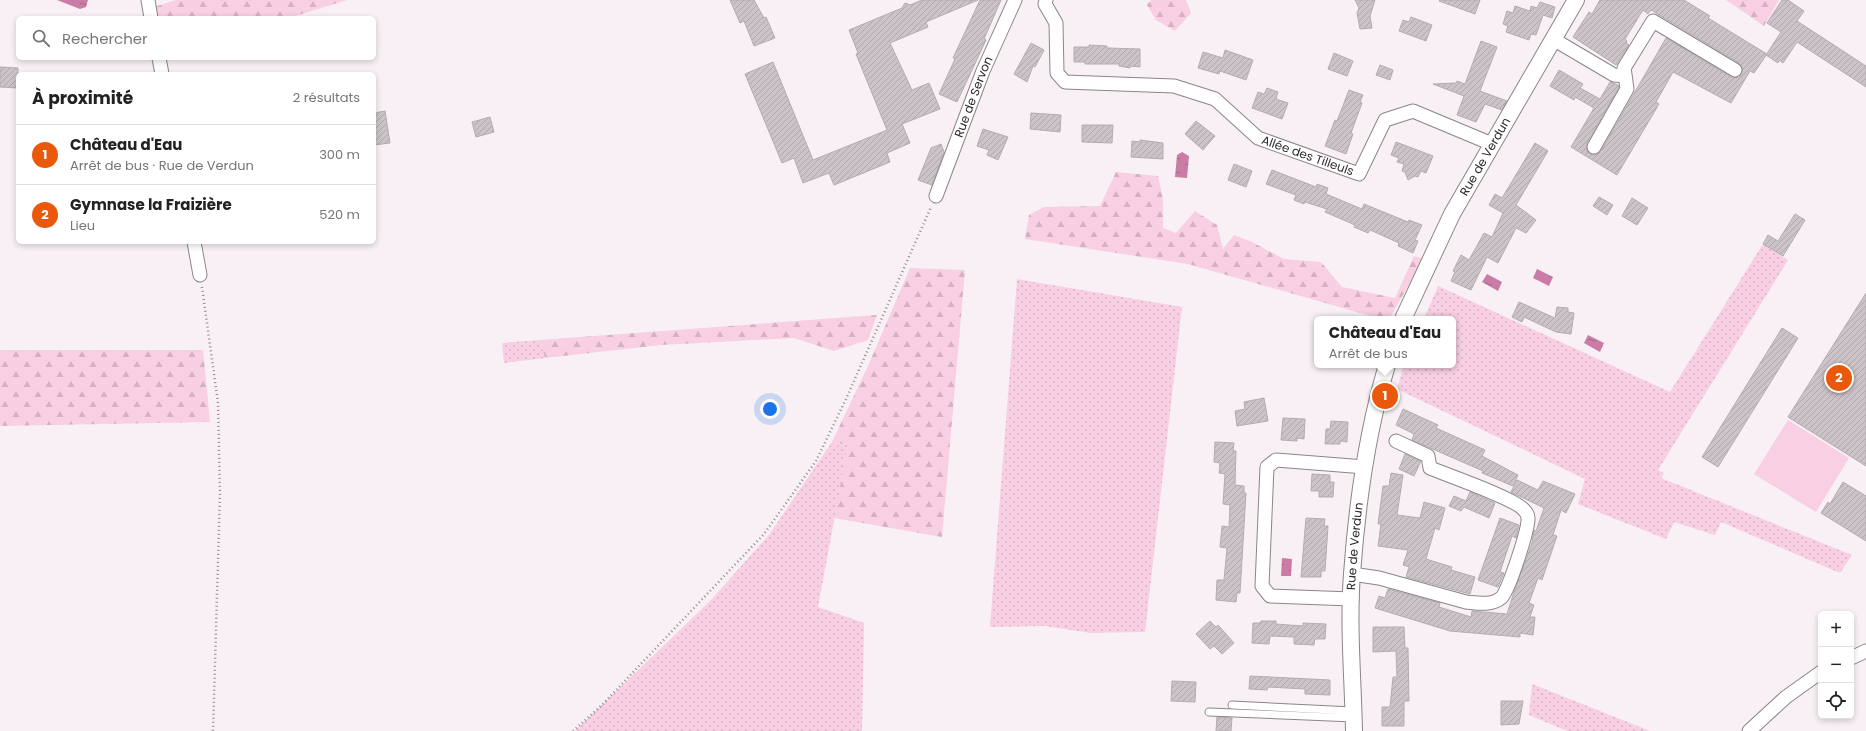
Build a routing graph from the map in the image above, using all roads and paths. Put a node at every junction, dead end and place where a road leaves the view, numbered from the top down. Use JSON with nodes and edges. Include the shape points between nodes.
{"nodes":[{"id":1,"x":148,"y":0,"type":"edge"},
{"id":2,"x":1016,"y":0,"type":"edge"},
{"id":3,"x":1046,"y":0,"type":"edge"},
{"id":4,"x":1576,"y":0,"type":"edge"},
{"id":5,"x":151,"y":16,"type":"edge"},
{"id":6,"x":1553,"y":39,"type":"junction"},
{"id":7,"x":159,"y":60,"type":"edge"},
{"id":8,"x":1735,"y":70,"type":"dead end"},
{"id":9,"x":162,"y":72,"type":"edge"},
{"id":10,"x":1625,"y":76,"type":"junction"},
{"id":11,"x":1492,"y":144,"type":"junction"},
{"id":12,"x":1594,"y":147,"type":"dead end"},
{"id":13,"x":936,"y":196,"type":"joint"},
{"id":14,"x":194,"y":244,"type":"edge"},
{"id":15,"x":200,"y":275,"type":"joint"},
{"id":16,"x":1404,"y":316,"type":"edge"},
{"id":17,"x":1386,"y":368,"type":"edge"},
{"id":18,"x":1396,"y":441,"type":"dead end"},
{"id":19,"x":1365,"y":467,"type":"junction"},
{"id":20,"x":1352,"y":574,"type":"junction"},
{"id":21,"x":1352,"y":600,"type":"junction"},
{"id":22,"x":1866,"y":651,"type":"edge"},
{"id":23,"x":1854,"y":657,"type":"edge"},
{"id":24,"x":1818,"y":674,"type":"edge"},
{"id":25,"x":1232,"y":705,"type":"dead end"},
{"id":26,"x":1209,"y":712,"type":"dead end"},
{"id":27,"x":1354,"y":720,"type":"edge"},
{"id":28,"x":213,"y":731,"type":"edge"},
{"id":29,"x":572,"y":731,"type":"edge"},
{"id":30,"x":1749,"y":731,"type":"edge"}],
"edges":[{"from":1,"to":5,"type":"street"},
{"from":2,"to":13,"type":"street","name":"Rue de Servon","via":[[983,71]]},
{"from":3,"to":11,"type":"street","name":"Allée des Tilleuls","via":[[1045,4],[1056,23],[1057,73],[1065,82],[1181,88],[1215,99],[1258,138],[1359,174],[1385,120],[1413,111]]},
{"from":4,"to":6,"type":"street","name":"Rue de Verdun"},
{"from":6,"to":10,"type":"street","via":[[1614,75]]},
{"from":6,"to":11,"type":"street","name":"Rue de Verdun"},
{"from":7,"to":9,"type":"street"},
{"from":8,"to":10,"type":"street","via":[[1653,21],[1624,68]]},
{"from":10,"to":12,"type":"street","via":[[1627,89]]},
{"from":11,"to":16,"type":"street","name":"Rue de Verdun","via":[[1452,214]]},
{"from":13,"to":29,"type":"path","via":[[816,461],[764,534],[602,705]]},
{"from":14,"to":15,"type":"street"},
{"from":15,"to":28,"type":"path","via":[[218,403],[220,494]]},
{"from":17,"to":19,"type":"street","name":"Rue de Verdun","via":[[1375,410]]},
{"from":18,"to":20,"type":"street","via":[[1428,456],[1430,468],[1504,498],[1524,509],[1528,519],[1511,580],[1503,597],[1496,602],[1480,604],[1379,578]]},
{"from":19,"to":20,"type":"street","name":"Rue de Verdun"},
{"from":19,"to":21,"type":"street","via":[[1276,460],[1267,467],[1262,586],[1270,596]]},
{"from":20,"to":21,"type":"street","name":"Rue de Verdun"},
{"from":21,"to":27,"type":"street","name":"Rue de Verdun"},
{"from":22,"to":23,"type":"street"},
{"from":24,"to":30,"type":"street","via":[[1786,697]]},
{"from":25,"to":27,"type":"lane"},
{"from":26,"to":27,"type":"lane"}]}
